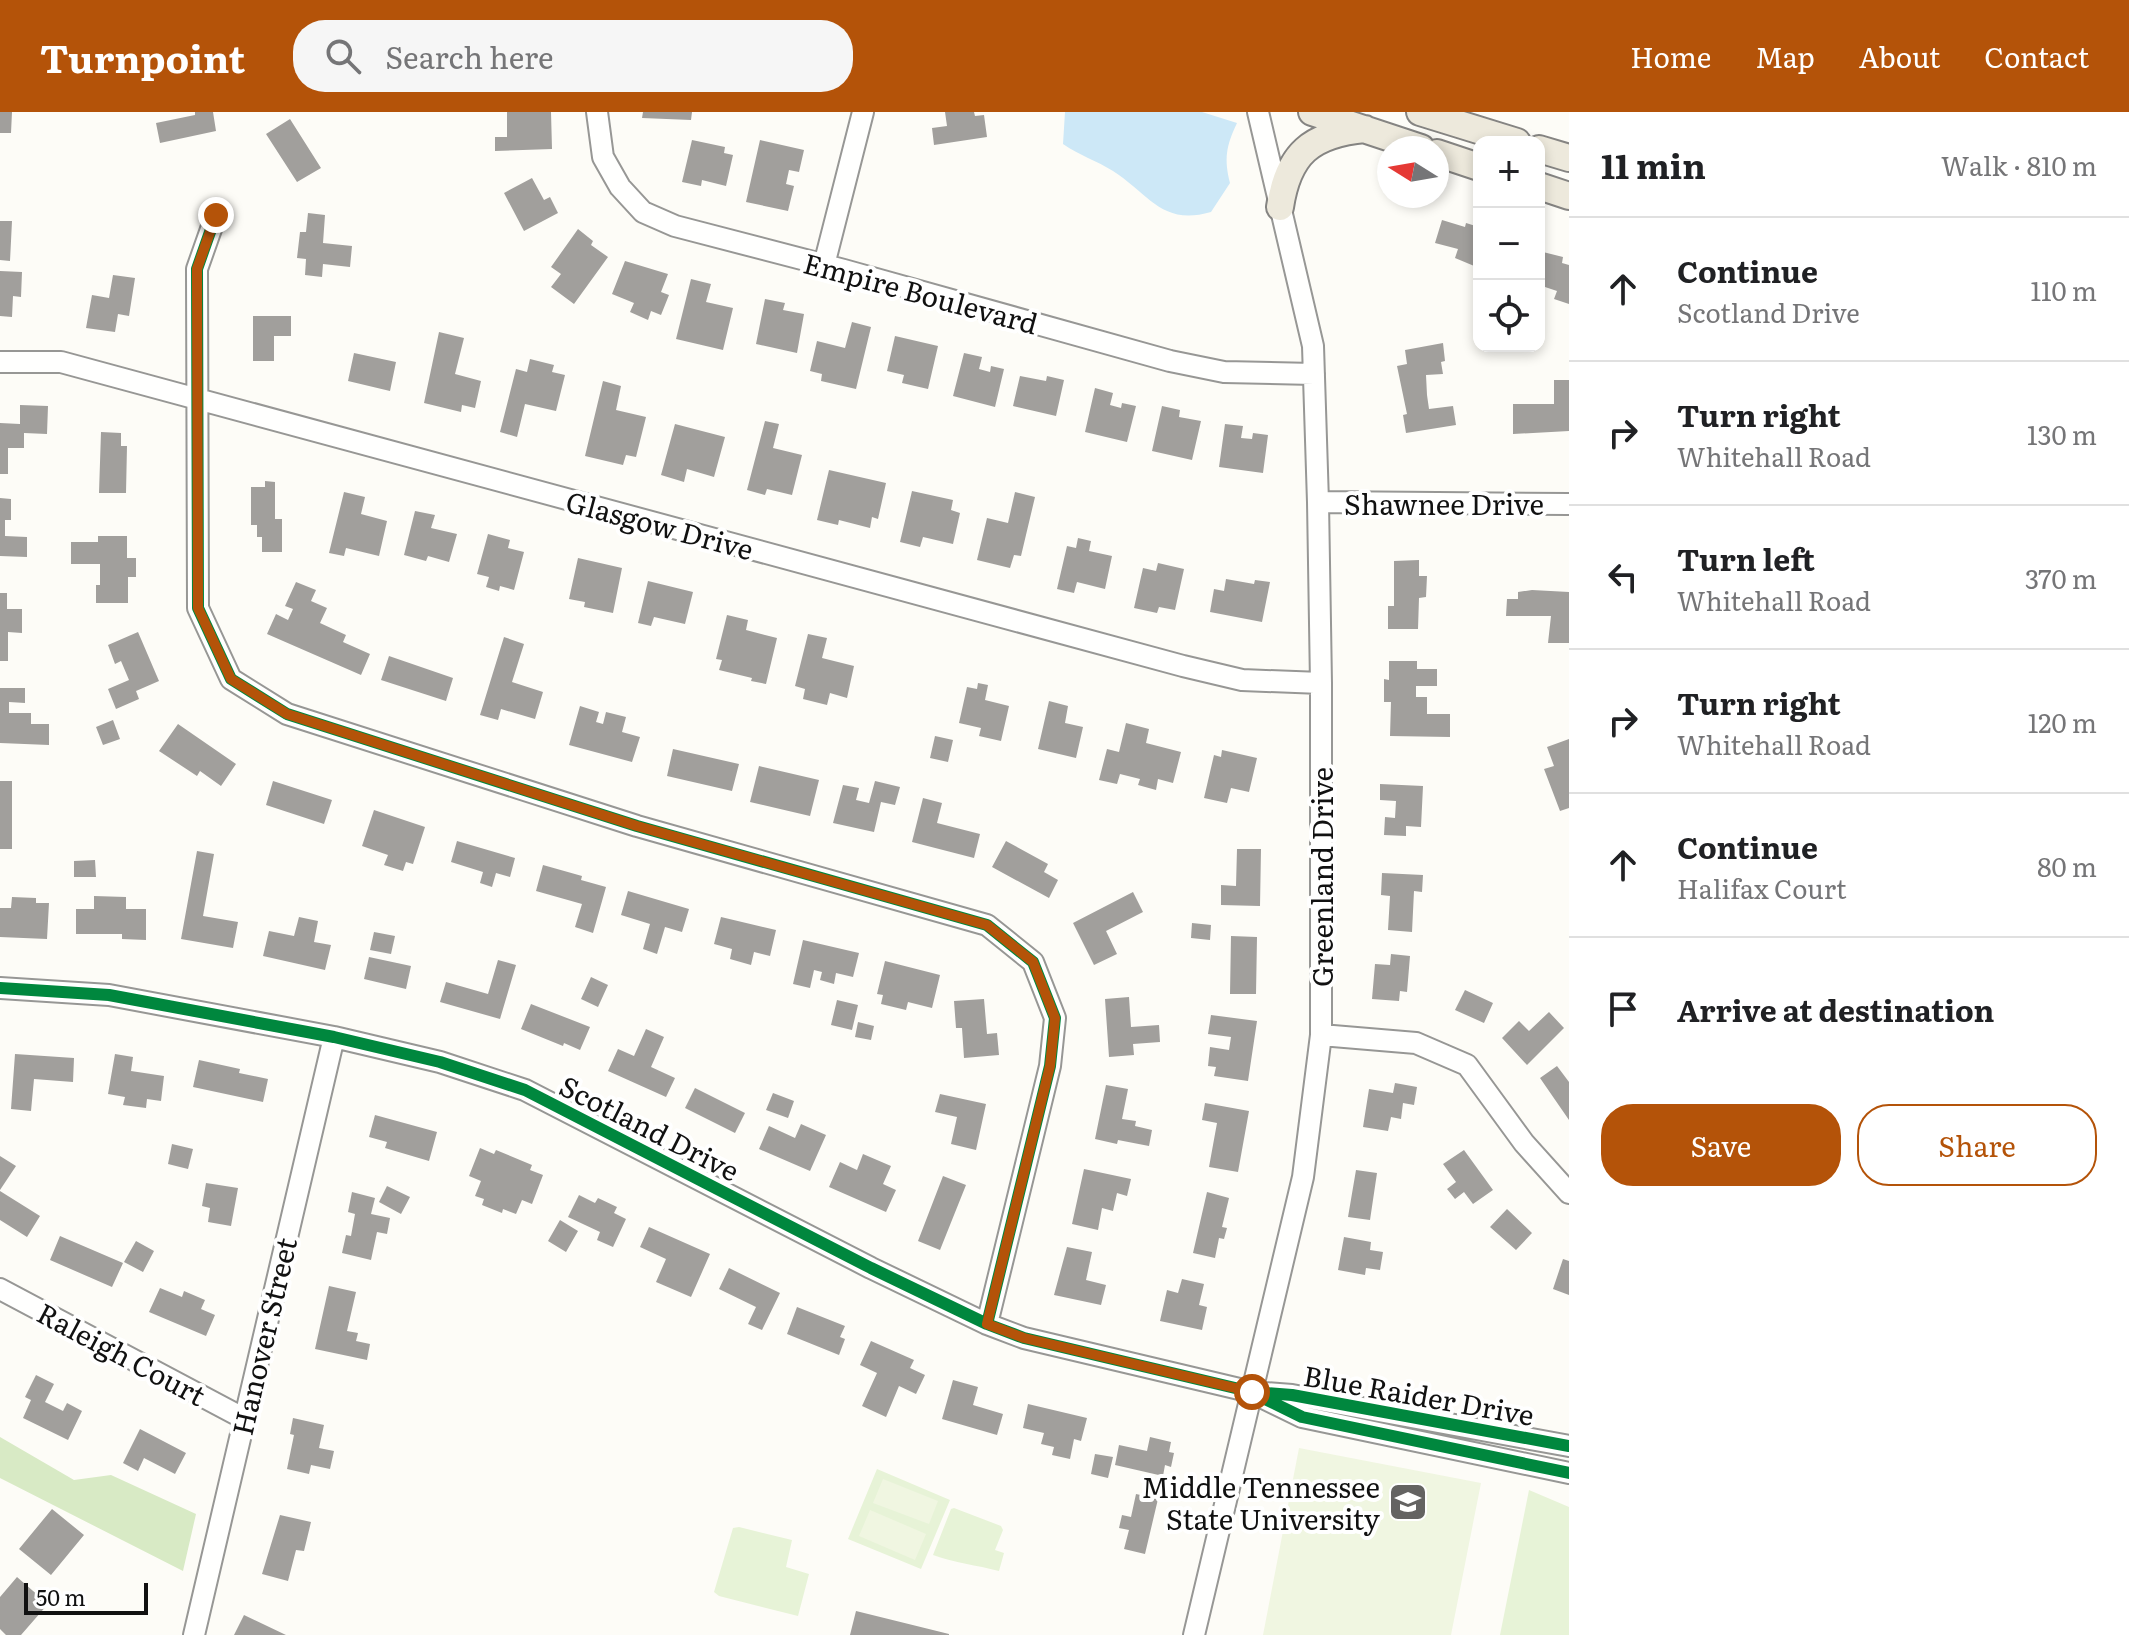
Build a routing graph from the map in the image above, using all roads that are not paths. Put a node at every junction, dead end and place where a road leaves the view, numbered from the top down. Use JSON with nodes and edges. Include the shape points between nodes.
{"nodes":[{"id":1,"x":597,"y":112,"type":"edge"},
{"id":2,"x":863,"y":112,"type":"edge"},
{"id":3,"x":1258,"y":112,"type":"edge"},
{"id":4,"x":1312,"y":112,"type":"edge"},
{"id":5,"x":1420,"y":112,"type":"edge"},
{"id":6,"x":1365,"y":129,"type":"junction"},
{"id":7,"x":1386,"y":136,"type":"edge"},
{"id":8,"x":1498,"y":136,"type":"edge"},
{"id":9,"x":1545,"y":151,"type":"edge"},
{"id":10,"x":1449,"y":157,"type":"edge"},
{"id":11,"x":1569,"y":158,"type":"edge"},
{"id":12,"x":1473,"y":165,"type":"edge"},
{"id":13,"x":1545,"y":188,"type":"edge"},
{"id":14,"x":1569,"y":196,"type":"edge"},
{"id":15,"x":1280,"y":207,"type":"junction"},
{"id":16,"x":216,"y":215,"type":"dead end"},
{"id":17,"x":824,"y":265,"type":"junction"},
{"id":18,"x":0,"y":362,"type":"edge"},
{"id":19,"x":1314,"y":374,"type":"junction"},
{"id":20,"x":198,"y":398,"type":"junction"},
{"id":21,"x":1318,"y":502,"type":"junction"},
{"id":22,"x":1569,"y":504,"type":"edge"},
{"id":23,"x":1321,"y":683,"type":"junction"},
{"id":24,"x":0,"y":988,"type":"edge"},
{"id":25,"x":1321,"y":1035,"type":"junction"},
{"id":26,"x":334,"y":1037,"type":"junction"},
{"id":27,"x":1569,"y":1193,"type":"edge"},
{"id":28,"x":0,"y":1289,"type":"edge"},
{"id":29,"x":987,"y":1324,"type":"junction"},
{"id":30,"x":1252,"y":1392,"type":"junction"},
{"id":31,"x":243,"y":1418,"type":"junction"},
{"id":32,"x":1569,"y":1446,"type":"edge"},
{"id":33,"x":1569,"y":1473,"type":"edge"},
{"id":34,"x":194,"y":1635,"type":"edge"},
{"id":35,"x":1194,"y":1635,"type":"edge"}],
"edges":[{"from":1,"to":17,"type":"street","name":"Empire Boulevard","via":[[603,157],[643,212],[675,226]]},
{"from":2,"to":17,"type":"street"},
{"from":3,"to":15,"type":"street","name":"Greenland Drive"},
{"from":4,"to":6,"type":"main road"},
{"from":5,"to":8,"type":"main road"},
{"from":6,"to":7,"type":"main road"},
{"from":6,"to":15,"type":"main road","via":[[1332,134],[1300,155],[1287,175]]},
{"from":9,"to":11,"type":"main road"},
{"from":10,"to":12,"type":"main road"},
{"from":13,"to":14,"type":"main road"},
{"from":15,"to":19,"type":"street","name":"Greenland Drive","via":[[1312,339]]},
{"from":16,"to":20,"type":"street","via":[[197,269]]},
{"from":17,"to":19,"type":"street","name":"Empire Boulevard","via":[[1170,361],[1224,372]]},
{"from":18,"to":20,"type":"street","name":"Glasgow Drive","via":[[61,362]]},
{"from":19,"to":21,"type":"street","name":"Greenland Drive"},
{"from":20,"to":23,"type":"street","name":"Glasgow Drive","via":[[1183,666],[1242,680]]},
{"from":20,"to":29,"type":"street","via":[[198,608],[231,679],[287,714],[637,826],[987,925],[1033,962],[1055,1018],[1050,1066]]},
{"from":21,"to":22,"type":"street","name":"Shawnee Drive"},
{"from":21,"to":23,"type":"street","name":"Greenland Drive"},
{"from":23,"to":25,"type":"street","name":"Greenland Drive"},
{"from":24,"to":26,"type":"street","name":"Scotland Drive","via":[[109,995]]},
{"from":25,"to":27,"type":"street","via":[[1416,1043],[1467,1065],[1524,1143]]},
{"from":25,"to":30,"type":"street","name":"Greenland Drive","via":[[1303,1177]]},
{"from":26,"to":29,"type":"street","name":"Scotland Drive","via":[[440,1062],[525,1090]]},
{"from":26,"to":31,"type":"street","name":"Hanover Street"},
{"from":28,"to":31,"type":"street","name":"Raleigh Court"},
{"from":29,"to":30,"type":"street","name":"Scotland Drive","via":[[1024,1338]]},
{"from":30,"to":32,"type":"street","name":"Blue Raider Drive"},
{"from":30,"to":33,"type":"street","name":"Blue Raider Drive","via":[[1302,1417]]},
{"from":30,"to":35,"type":"street","name":"Greenland Drive"},
{"from":31,"to":34,"type":"street","name":"Hanover Street"}]}
